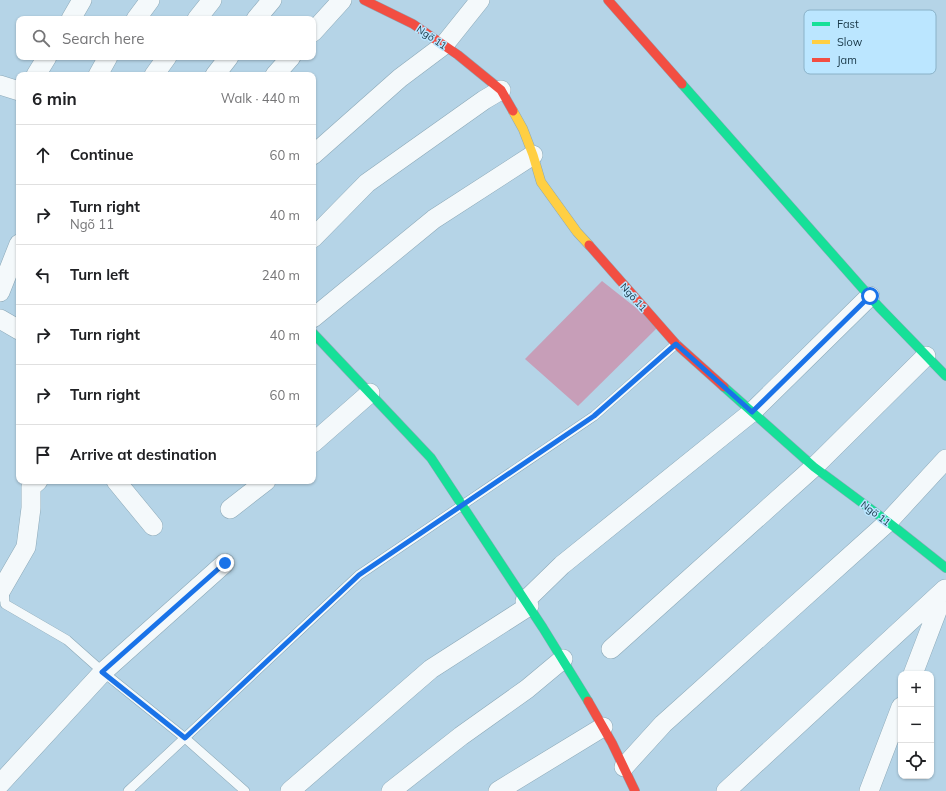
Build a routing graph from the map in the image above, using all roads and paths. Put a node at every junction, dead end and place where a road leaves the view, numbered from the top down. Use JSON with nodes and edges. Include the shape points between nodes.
{"nodes":[{"id":1,"x":82,"y":0,"type":"edge"},
{"id":2,"x":150,"y":0,"type":"edge"},
{"id":3,"x":212,"y":0,"type":"edge"},
{"id":4,"x":272,"y":0,"type":"edge"},
{"id":5,"x":342,"y":0,"type":"edge"},
{"id":6,"x":364,"y":0,"type":"edge"},
{"id":7,"x":480,"y":0,"type":"edge"},
{"id":8,"x":608,"y":0,"type":"edge"},
{"id":9,"x":73,"y":16,"type":"edge"},
{"id":10,"x":138,"y":16,"type":"edge"},
{"id":11,"x":199,"y":16,"type":"edge"},
{"id":12,"x":259,"y":16,"type":"edge"},
{"id":13,"x":316,"y":29,"type":"edge"},
{"id":14,"x":444,"y":45,"type":"junction"},
{"id":15,"x":45,"y":60,"type":"edge"},
{"id":16,"x":106,"y":60,"type":"edge"},
{"id":17,"x":165,"y":60,"type":"edge"},
{"id":18,"x":226,"y":60,"type":"edge"},
{"id":19,"x":288,"y":60,"type":"edge"},
{"id":20,"x":38,"y":72,"type":"edge"},
{"id":21,"x":100,"y":72,"type":"edge"},
{"id":22,"x":156,"y":72,"type":"edge"},
{"id":23,"x":216,"y":72,"type":"edge"},
{"id":24,"x":278,"y":72,"type":"edge"},
{"id":25,"x":0,"y":85,"type":"edge"},
{"id":26,"x":16,"y":90,"type":"edge"},
{"id":27,"x":500,"y":90,"type":"junction"},
{"id":28,"x":316,"y":153,"type":"edge"},
{"id":29,"x":533,"y":155,"type":"junction"},
{"id":30,"x":316,"y":235,"type":"edge"},
{"id":31,"x":16,"y":252,"type":"edge"},
{"id":32,"x":0,"y":292,"type":"edge"},
{"id":33,"x":870,"y":296,"type":"junction"},
{"id":34,"x":316,"y":316,"type":"edge"},
{"id":35,"x":0,"y":319,"type":"edge"},
{"id":36,"x":16,"y":328,"type":"edge"},
{"id":37,"x":316,"y":336,"type":"edge"},
{"id":38,"x":676,"y":344,"type":"junction"},
{"id":39,"x":926,"y":356,"type":"junction"},
{"id":40,"x":946,"y":376,"type":"edge"},
{"id":41,"x":370,"y":393,"type":"junction"},
{"id":42,"x":752,"y":412,"type":"junction"},
{"id":43,"x":316,"y":440,"type":"edge"},
{"id":44,"x":946,"y":459,"type":"edge"},
{"id":45,"x":814,"y":467,"type":"junction"},
{"id":46,"x":34,"y":484,"type":"edge"},
{"id":47,"x":118,"y":484,"type":"edge"},
{"id":48,"x":262,"y":484,"type":"edge"},
{"id":49,"x":462,"y":506,"type":"junction"},
{"id":50,"x":230,"y":509,"type":"dead end"},
{"id":51,"x":888,"y":522,"type":"junction"},
{"id":52,"x":153,"y":526,"type":"dead end"},
{"id":53,"x":225,"y":563,"type":"dead end"},
{"id":54,"x":946,"y":568,"type":"edge"},
{"id":55,"x":2,"y":589,"type":"edge"},
{"id":56,"x":946,"y":589,"type":"edge"},
{"id":57,"x":527,"y":604,"type":"junction"},
{"id":58,"x":611,"y":650,"type":"dead end"},
{"id":59,"x":563,"y":659,"type":"junction"},
{"id":60,"x":915,"y":671,"type":"edge"},
{"id":61,"x":102,"y":672,"type":"junction"},
{"id":62,"x":898,"y":715,"type":"edge"},
{"id":63,"x":603,"y":727,"type":"junction"},
{"id":64,"x":185,"y":738,"type":"junction"},
{"id":65,"x":624,"y":767,"type":"junction"},
{"id":66,"x":0,"y":784,"type":"edge"},
{"id":67,"x":128,"y":791,"type":"edge"},
{"id":68,"x":245,"y":791,"type":"edge"},
{"id":69,"x":290,"y":791,"type":"edge"},
{"id":70,"x":391,"y":791,"type":"edge"},
{"id":71,"x":498,"y":791,"type":"edge"},
{"id":72,"x":635,"y":791,"type":"edge"},
{"id":73,"x":726,"y":791,"type":"edge"},
{"id":74,"x":869,"y":791,"type":"edge"}],
"edges":[{"from":1,"to":9,"type":"street"},
{"from":2,"to":10,"type":"street"},
{"from":3,"to":11,"type":"street"},
{"from":4,"to":12,"type":"street"},
{"from":5,"to":13,"type":"street"},
{"from":6,"to":14,"type":"street","name":"Ngõ 11","via":[[413,24]]},
{"from":7,"to":14,"type":"street"},
{"from":8,"to":33,"type":"street"},
{"from":14,"to":27,"type":"street","name":"Ngõ 11"},
{"from":14,"to":28,"type":"street","via":[[400,78]]},
{"from":15,"to":20,"type":"street"},
{"from":16,"to":21,"type":"street"},
{"from":17,"to":22,"type":"street"},
{"from":18,"to":23,"type":"street"},
{"from":19,"to":24,"type":"street"},
{"from":25,"to":26,"type":"street"},
{"from":27,"to":29,"type":"street","name":"Ngõ 11","via":[[523,129]]},
{"from":27,"to":30,"type":"street","via":[[367,183]]},
{"from":29,"to":34,"type":"street","via":[[434,219]]},
{"from":29,"to":38,"type":"street","name":"Ngõ 11","via":[[541,182],[577,232]]},
{"from":31,"to":32,"type":"street"},
{"from":33,"to":39,"type":"street"},
{"from":33,"to":42,"type":"street"},
{"from":35,"to":36,"type":"street"},
{"from":37,"to":41,"type":"street"},
{"from":38,"to":42,"type":"street","name":"Ngõ 11"},
{"from":38,"to":49,"type":"lane","via":[[594,416]]},
{"from":39,"to":40,"type":"street"},
{"from":39,"to":45,"type":"street"},
{"from":41,"to":43,"type":"street"},
{"from":41,"to":49,"type":"street","via":[[431,458]]},
{"from":42,"to":45,"type":"street","name":"Ngõ 11"},
{"from":42,"to":57,"type":"street","via":[[562,565]]},
{"from":44,"to":51,"type":"street"},
{"from":45,"to":51,"type":"street","name":"Ngõ 11"},
{"from":45,"to":58,"type":"street"},
{"from":46,"to":55,"type":"street","via":[[31,487],[26,547]]},
{"from":47,"to":52,"type":"street"},
{"from":48,"to":50,"type":"street"},
{"from":49,"to":57,"type":"street"},
{"from":49,"to":64,"type":"lane","via":[[359,575]]},
{"from":51,"to":54,"type":"street","name":"Ngõ 11"},
{"from":51,"to":65,"type":"street","via":[[663,724]]},
{"from":53,"to":61,"type":"street"},
{"from":55,"to":61,"type":"lane","via":[[5,604],[67,640]]},
{"from":56,"to":60,"type":"street"},
{"from":56,"to":73,"type":"street"},
{"from":57,"to":59,"type":"street"},
{"from":57,"to":69,"type":"street","via":[[431,669]]},
{"from":59,"to":63,"type":"street"},
{"from":59,"to":70,"type":"street"},
{"from":61,"to":64,"type":"lane"},
{"from":61,"to":66,"type":"street"},
{"from":62,"to":74,"type":"street"},
{"from":63,"to":65,"type":"street"},
{"from":63,"to":71,"type":"street"},
{"from":64,"to":67,"type":"lane"},
{"from":64,"to":68,"type":"lane"},
{"from":65,"to":72,"type":"street"}]}
